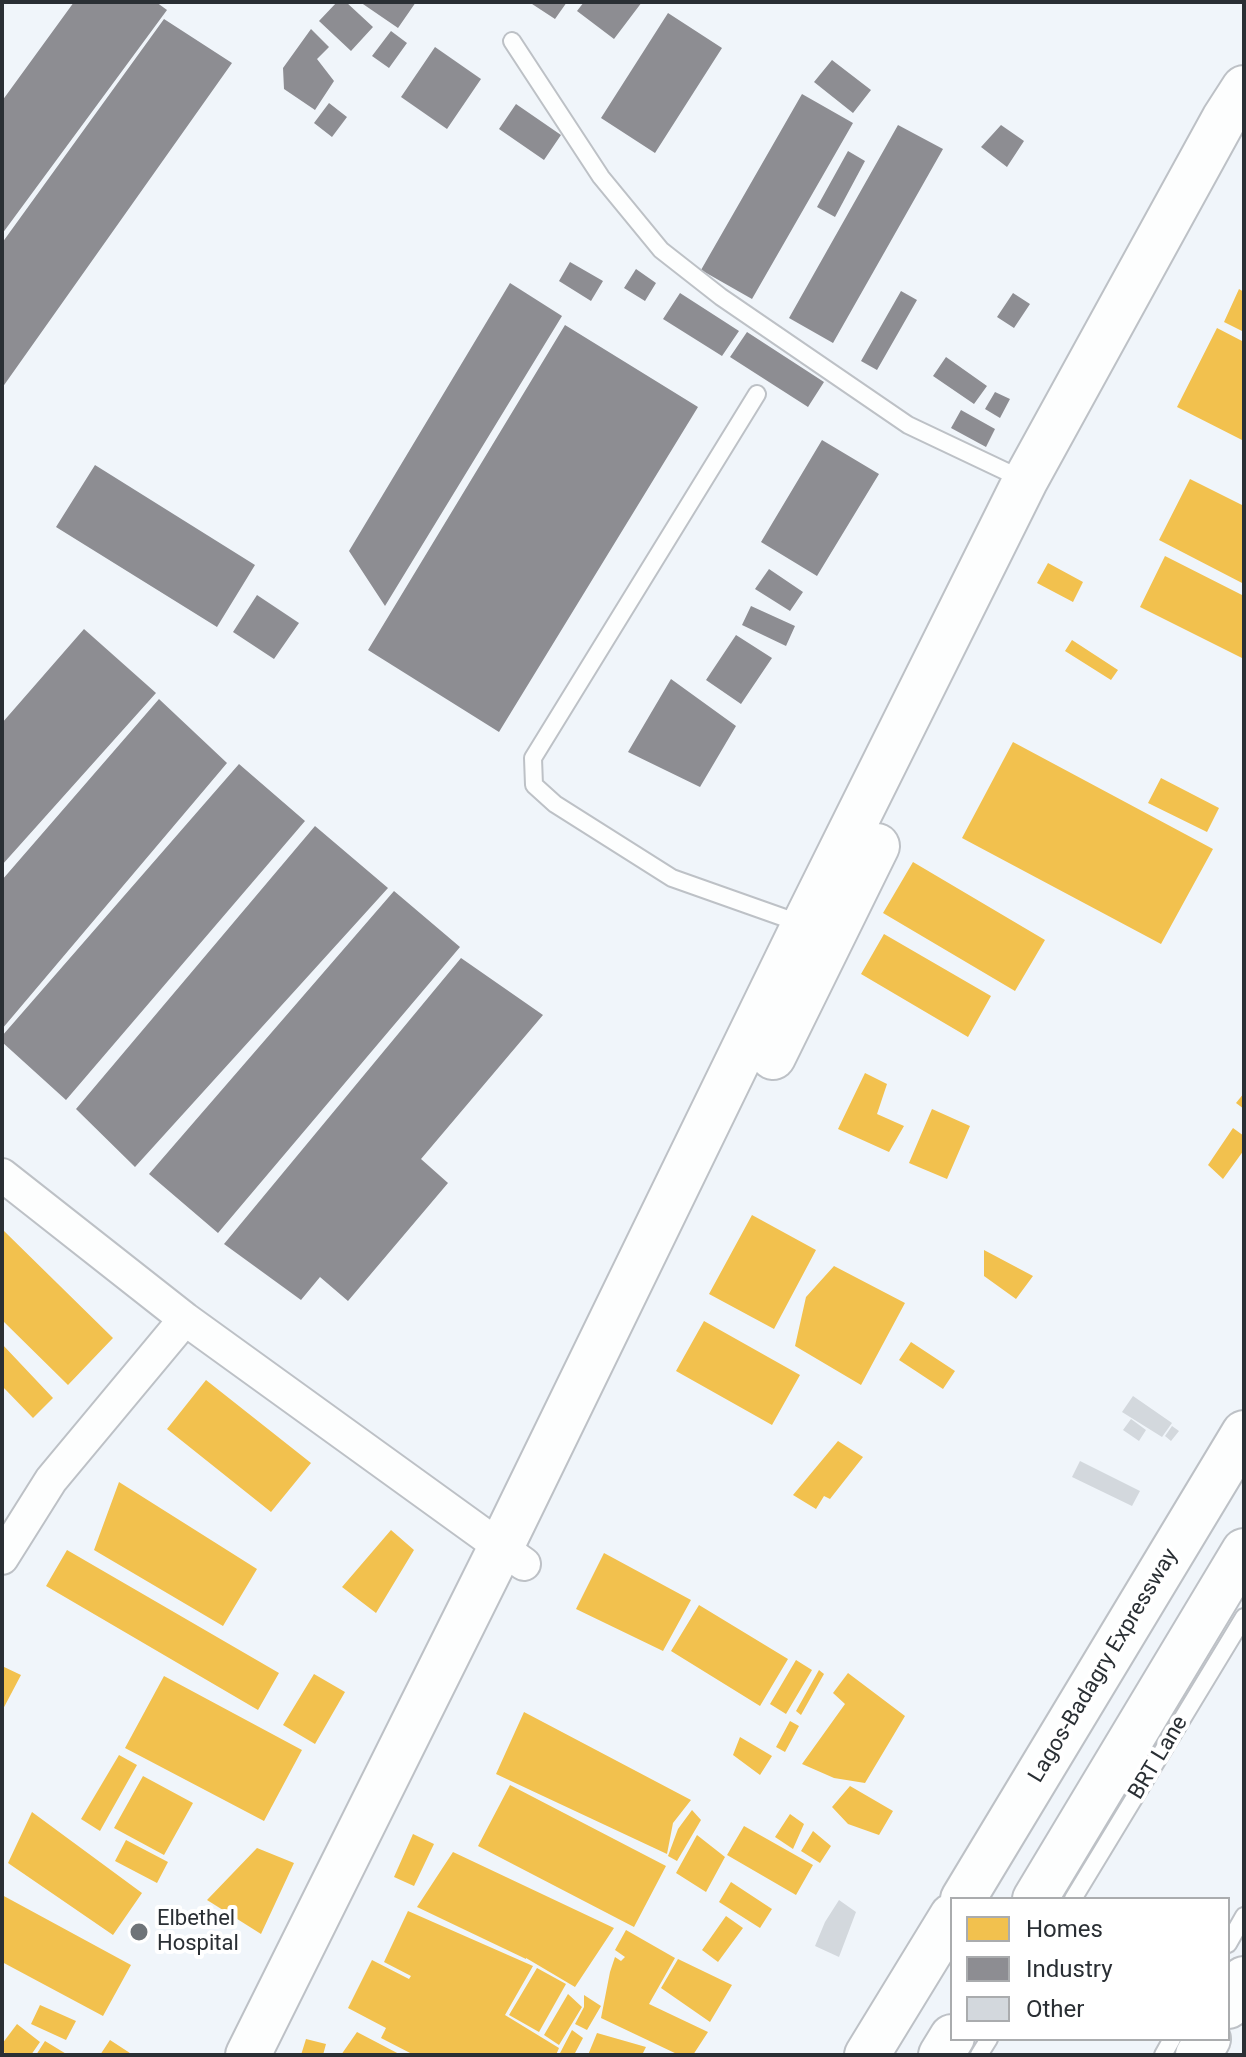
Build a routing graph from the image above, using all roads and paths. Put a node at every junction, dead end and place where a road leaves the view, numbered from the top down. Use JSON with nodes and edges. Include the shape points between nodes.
{"nodes":[{"id":1,"x":512,"y":41,"type":"dead end"},
{"id":2,"x":1244,"y":88,"type":"edge"},
{"id":3,"x":1244,"y":144,"type":"edge"},
{"id":4,"x":757,"y":394,"type":"dead end"},
{"id":5,"x":1025,"y":481,"type":"junction"},
{"id":6,"x":804,"y":925,"type":"junction"},
{"id":7,"x":2,"y":1175,"type":"edge"},
{"id":8,"x":185,"y":1319,"type":"junction"},
{"id":9,"x":1244,"y":1433,"type":"edge"},
{"id":10,"x":1244,"y":1551,"type":"edge"},
{"id":11,"x":512,"y":1556,"type":"junction"},
{"id":12,"x":2,"y":1558,"type":"edge"},
{"id":13,"x":1244,"y":1617,"type":"edge"},
{"id":14,"x":964,"y":1897,"type":"edge"},
{"id":15,"x":1036,"y":1897,"type":"edge"},
{"id":16,"x":1074,"y":1897,"type":"edge"},
{"id":17,"x":1244,"y":1916,"type":"edge"},
{"id":18,"x":950,"y":1919,"type":"edge"},
{"id":19,"x":1230,"y":1940,"type":"edge"},
{"id":20,"x":1244,"y":1979,"type":"edge"},
{"id":21,"x":1230,"y":2003,"type":"edge"},
{"id":22,"x":248,"y":2055,"type":"edge"},
{"id":23,"x":277,"y":2055,"type":"edge"},
{"id":24,"x":867,"y":2055,"type":"edge"}],
"edges":[{"from":1,"to":5,"type":"lane","via":[[601,177],[661,250],[908,425]]},
{"from":2,"to":5,"type":"main road"},
{"from":3,"to":11,"type":"main road","via":[[1049,494]]},
{"from":4,"to":6,"type":"lane","via":[[533,758],[534,785],[555,804],[672,878]]},
{"from":5,"to":6,"type":"main road"},
{"from":6,"to":11,"type":"main road"},
{"from":7,"to":8,"type":"street"},
{"from":8,"to":11,"type":"street"},
{"from":8,"to":12,"type":"street","via":[[51,1480]]},
{"from":9,"to":14,"type":"main road","name":"Lagos-Badagry Expressway"},
{"from":10,"to":15,"type":"main road"},
{"from":11,"to":22,"type":"main road"},
{"from":11,"to":23,"type":"main road"},
{"from":13,"to":16,"type":"lane","name":"BRT Lane"},
{"from":17,"to":19,"type":"lane"},
{"from":18,"to":24,"type":"main road"},
{"from":20,"to":21,"type":"main road"}]}
